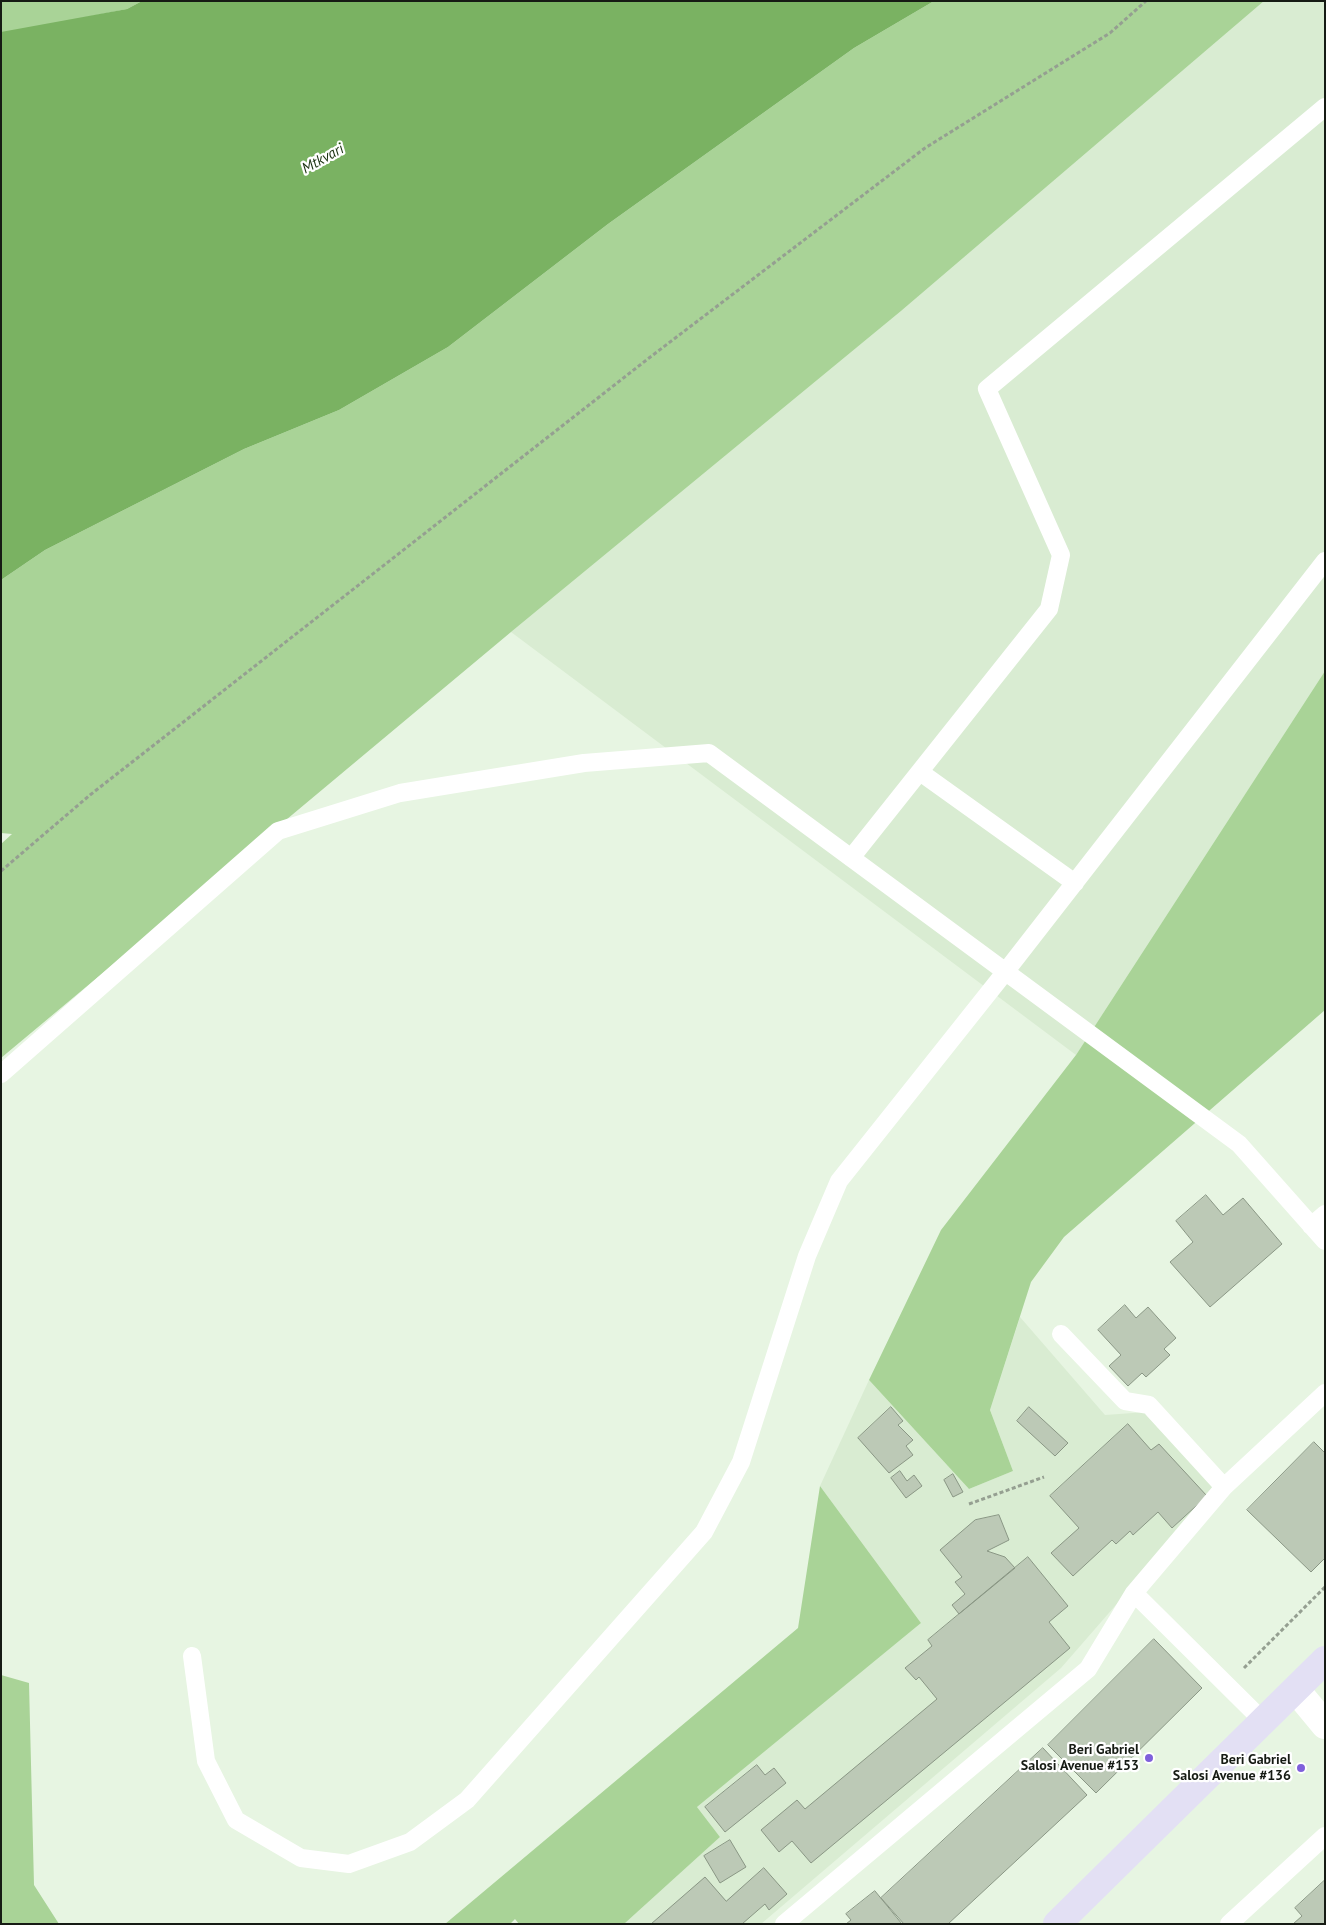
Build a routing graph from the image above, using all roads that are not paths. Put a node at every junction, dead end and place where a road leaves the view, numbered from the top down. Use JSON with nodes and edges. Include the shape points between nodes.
{"nodes":[{"id":1,"x":1325,"y":107,"type":"edge"},
{"id":2,"x":1325,"y":561,"type":"edge"},
{"id":3,"x":920,"y":772,"type":"junction"},
{"id":4,"x":851,"y":858,"type":"junction"},
{"id":5,"x":1075,"y":882,"type":"junction"},
{"id":6,"x":1006,"y":971,"type":"junction"},
{"id":7,"x":1,"y":1074,"type":"edge"},
{"id":8,"x":1325,"y":1214,"type":"edge"},
{"id":9,"x":1311,"y":1226,"type":"junction"},
{"id":10,"x":1325,"y":1241,"type":"edge"},
{"id":11,"x":1061,"y":1334,"type":"dead end"},
{"id":12,"x":1325,"y":1393,"type":"edge"},
{"id":13,"x":1224,"y":1487,"type":"junction"},
{"id":14,"x":1134,"y":1593,"type":"junction"},
{"id":15,"x":192,"y":1656,"type":"dead end"},
{"id":16,"x":1325,"y":1660,"type":"edge"},
{"id":17,"x":1296,"y":1690,"type":"junction"},
{"id":18,"x":1262,"y":1721,"type":"junction"},
{"id":19,"x":1325,"y":1725,"type":"edge"},
{"id":20,"x":1325,"y":1836,"type":"edge"},
{"id":21,"x":784,"y":1924,"type":"edge"},
{"id":22,"x":1057,"y":1924,"type":"edge"},
{"id":23,"x":1229,"y":1924,"type":"edge"}],
"edges":[{"from":1,"to":3,"type":"lane","via":[[987,389],[1061,554],[1049,609]]},
{"from":2,"to":5,"type":"lane"},
{"from":3,"to":4,"type":"lane"},
{"from":3,"to":5,"type":"lane"},
{"from":4,"to":6,"type":"lane"},
{"from":4,"to":7,"type":"lane","via":[[709,753],[584,763],[400,794],[278,831]]},
{"from":5,"to":6,"type":"lane"},
{"from":6,"to":9,"type":"lane","via":[[1239,1144]]},
{"from":6,"to":15,"type":"lane","via":[[839,1181],[807,1256],[741,1462],[704,1532],[467,1800],[410,1842],[349,1864],[301,1858],[236,1820],[206,1761]]},
{"from":8,"to":9,"type":"lane"},
{"from":9,"to":10,"type":"lane"},
{"from":11,"to":13,"type":"lane","via":[[1125,1401],[1149,1405]]},
{"from":12,"to":13,"type":"lane"},
{"from":13,"to":14,"type":"lane"},
{"from":14,"to":18,"type":"lane"},
{"from":14,"to":21,"type":"lane","via":[[1088,1669]]},
{"from":16,"to":17,"type":"main road"},
{"from":17,"to":18,"type":"main road"},
{"from":17,"to":19,"type":"street"},
{"from":18,"to":22,"type":"main road"},
{"from":20,"to":23,"type":"lane"}]}
